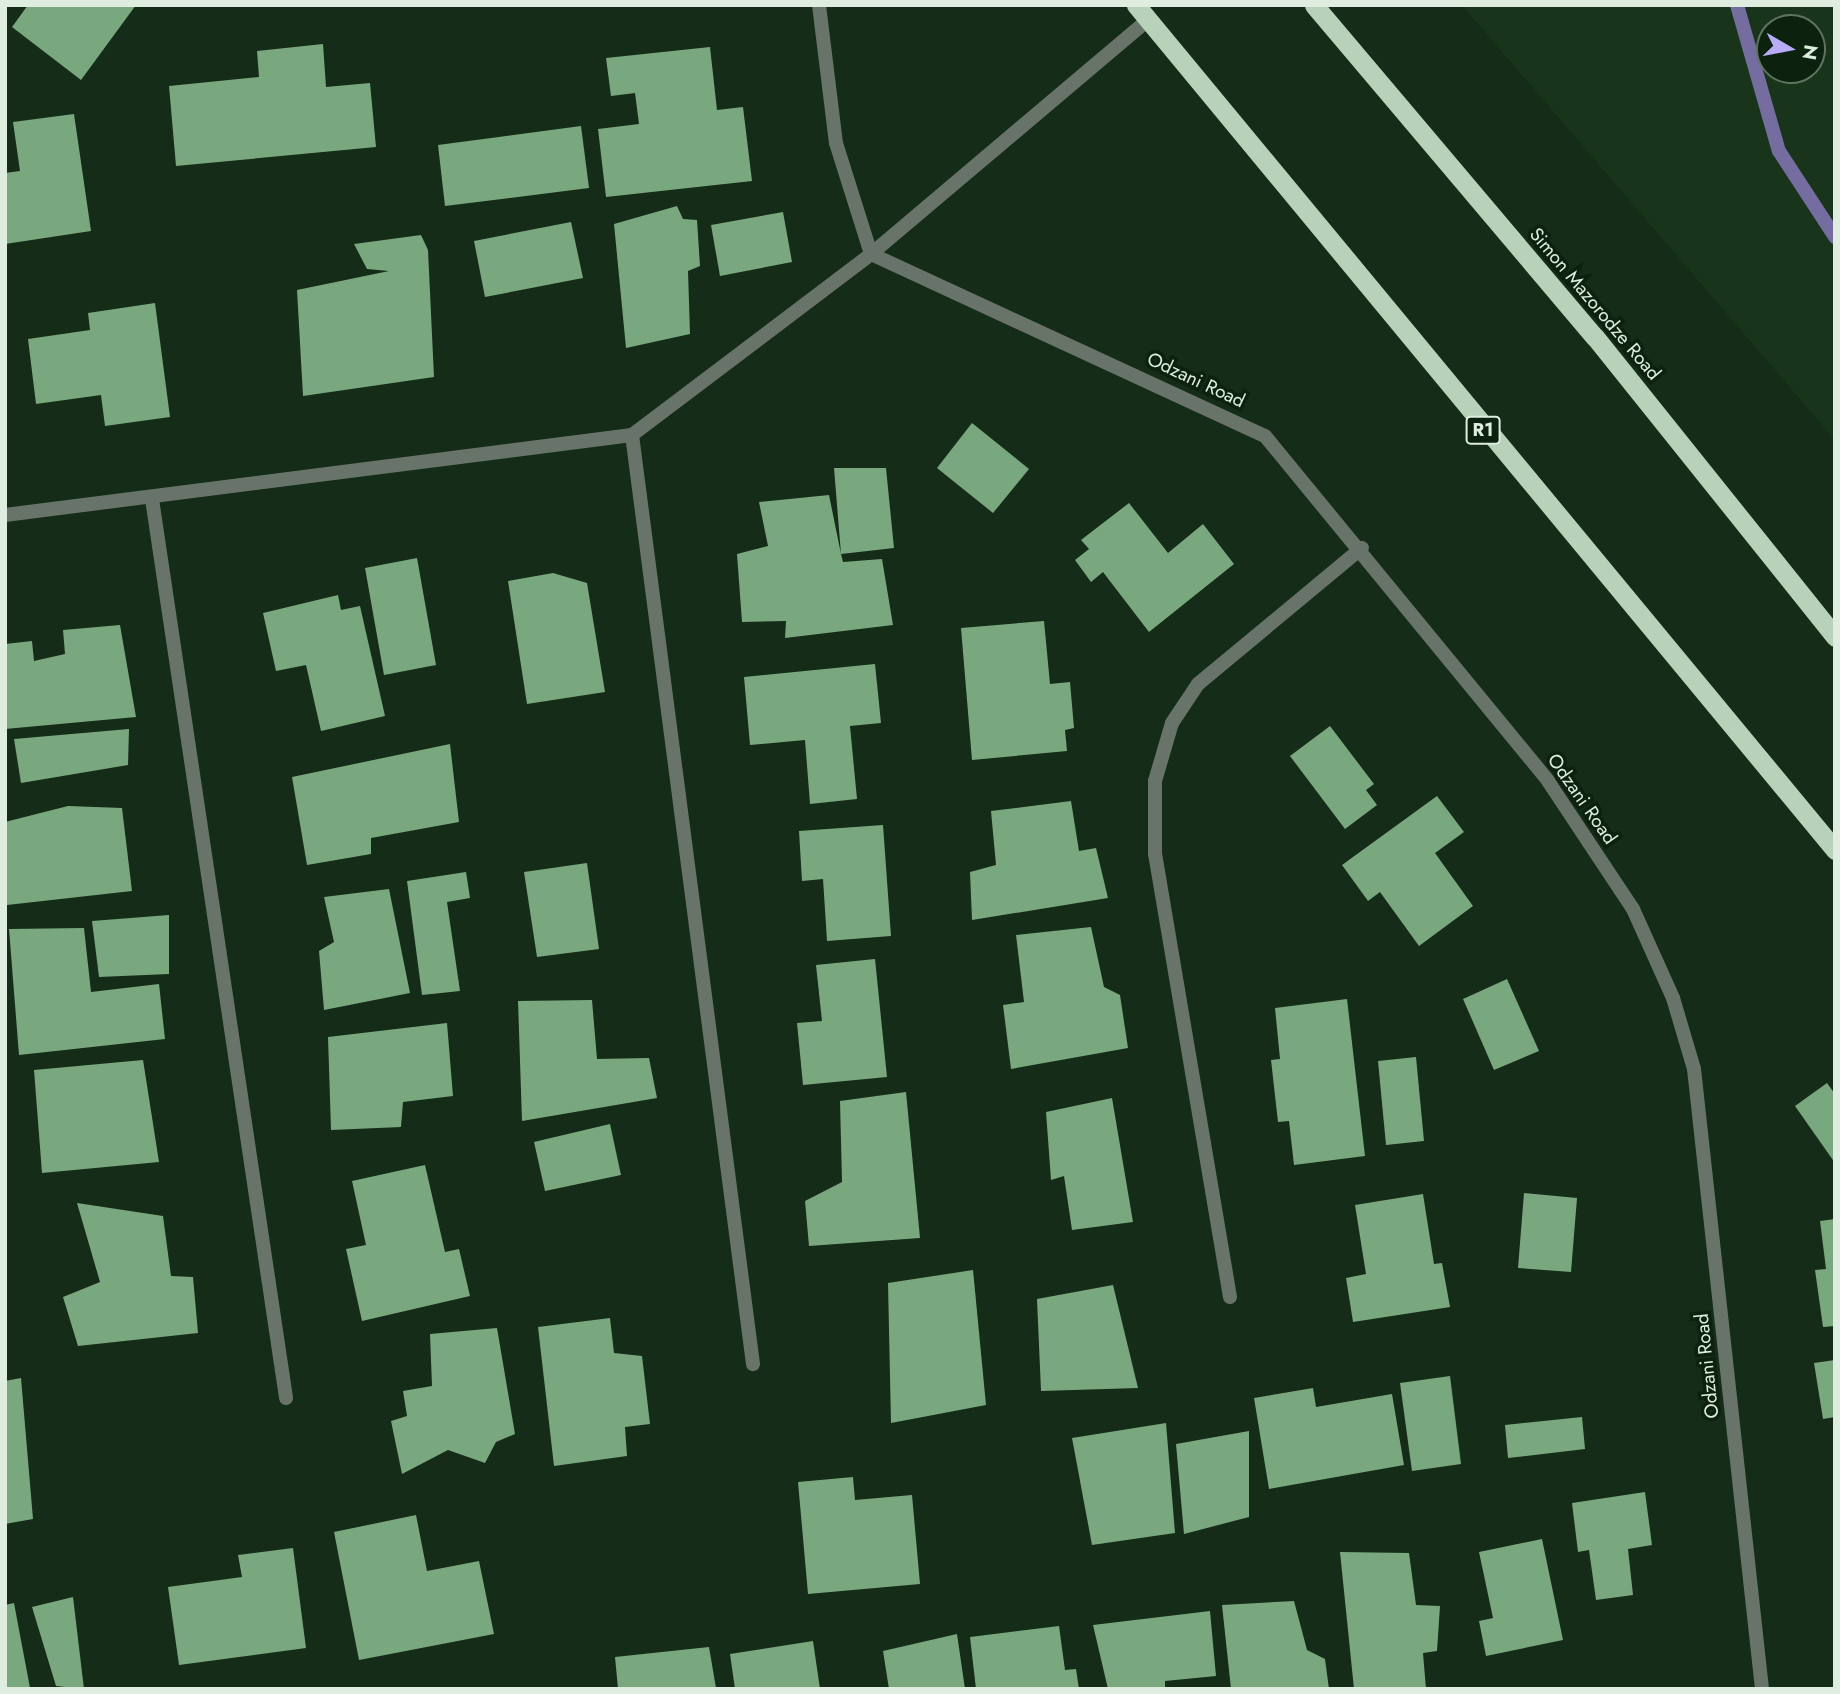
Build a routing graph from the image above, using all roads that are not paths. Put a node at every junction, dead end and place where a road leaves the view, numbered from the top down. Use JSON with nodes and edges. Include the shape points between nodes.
{"nodes":[{"id":1,"x":819,"y":5,"type":"edge"},
{"id":2,"x":1314,"y":5,"type":"edge"},
{"id":3,"x":1142,"y":12,"type":"edge"},
{"id":4,"x":871,"y":254,"type":"junction"},
{"id":5,"x":632,"y":435,"type":"junction"},
{"id":6,"x":152,"y":499,"type":"junction"},
{"id":7,"x":5,"y":515,"type":"edge"},
{"id":8,"x":1363,"y":548,"type":"junction"},
{"id":9,"x":1835,"y":637,"type":"edge"},
{"id":10,"x":1835,"y":850,"type":"edge"},
{"id":11,"x":1230,"y":1297,"type":"dead end"},
{"id":12,"x":753,"y":1364,"type":"dead end"},
{"id":13,"x":286,"y":1398,"type":"dead end"},
{"id":14,"x":1762,"y":1689,"type":"edge"}],
"edges":[{"from":1,"to":4,"type":"street","via":[[836,143]]},
{"from":2,"to":9,"type":"highway","name":"Simon Mazorodze Road","via":[[1595,337]]},
{"from":3,"to":4,"type":"street"},
{"from":3,"to":10,"type":"highway","number":"R1"},
{"from":4,"to":5,"type":"street"},
{"from":4,"to":8,"type":"street","name":"Odzani Road","via":[[1265,436]]},
{"from":5,"to":6,"type":"street"},
{"from":5,"to":12,"type":"street"},
{"from":6,"to":7,"type":"street"},
{"from":6,"to":13,"type":"street"},
{"from":8,"to":11,"type":"street","via":[[1198,684],[1172,723],[1155,781],[1155,854]]},
{"from":8,"to":14,"type":"street","name":"Odzani Road","via":[[1548,781],[1633,909],[1673,998],[1694,1069]]}]}
